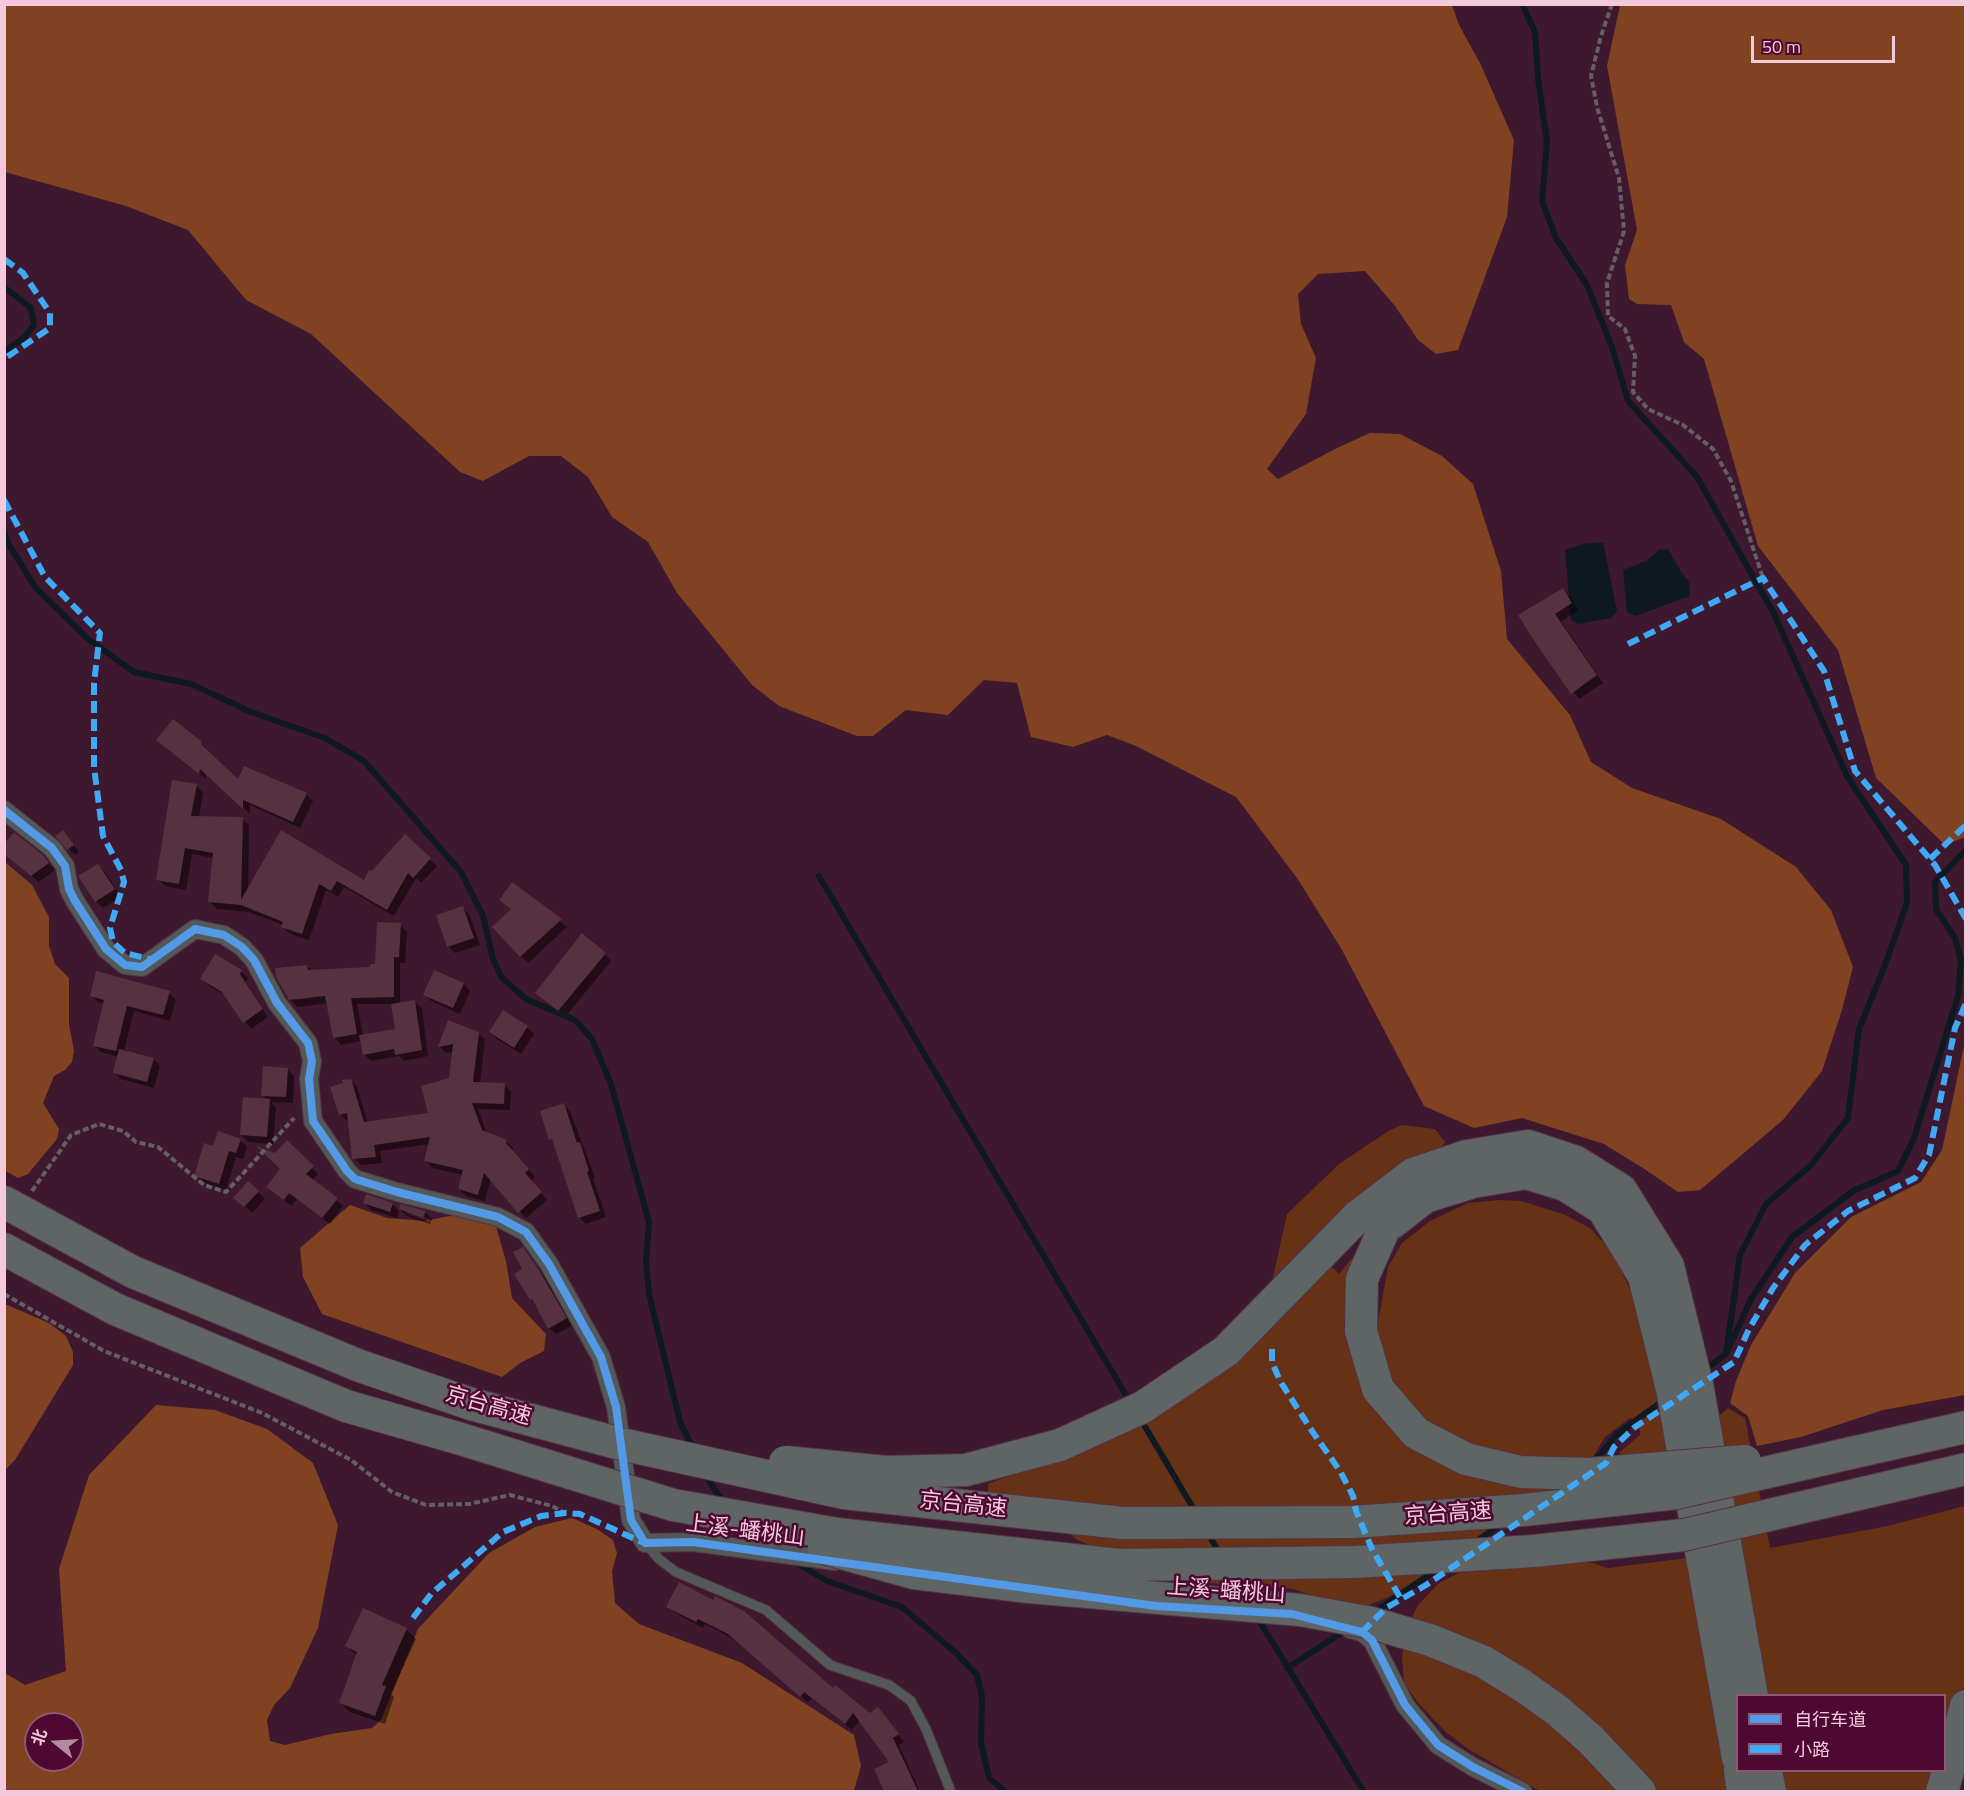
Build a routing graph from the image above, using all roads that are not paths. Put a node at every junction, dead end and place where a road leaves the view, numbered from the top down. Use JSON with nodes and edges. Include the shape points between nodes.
{"nodes":[{"id":1,"x":4,"y":810,"type":"edge"},
{"id":2,"x":16,"y":1199,"type":"edge"},
{"id":3,"x":1371,"y":1222,"type":"junction"},
{"id":4,"x":4,"y":1249,"type":"edge"},
{"id":5,"x":1965,"y":1427,"type":"edge"},
{"id":6,"x":621,"y":1444,"type":"junction"},
{"id":7,"x":1851,"y":1453,"type":"junction"},
{"id":8,"x":1965,"y":1469,"type":"edge"},
{"id":9,"x":673,"y":1505,"type":"junction"},
{"id":10,"x":645,"y":1543,"type":"junction"},
{"id":11,"x":1752,"y":1694,"type":"edge"},
{"id":12,"x":1965,"y":1706,"type":"edge"},
{"id":13,"x":1736,"y":1752,"type":"edge"},
{"id":14,"x":1740,"y":1772,"type":"edge"},
{"id":15,"x":1766,"y":1772,"type":"edge"},
{"id":16,"x":951,"y":1791,"type":"edge"},
{"id":17,"x":1523,"y":1791,"type":"edge"},
{"id":18,"x":1640,"y":1791,"type":"edge"},
{"id":19,"x":1743,"y":1791,"type":"edge"},
{"id":20,"x":1770,"y":1791,"type":"edge"},
{"id":21,"x":1942,"y":1791,"type":"edge"}],
"edges":[{"from":1,"to":10,"type":"street","via":[[52,848],[65,866],[75,901],[106,949],[125,964],[142,968],[195,929],[224,935],[242,947],[308,1043],[313,1120],[355,1179],[498,1216],[526,1232],[549,1264],[601,1357],[616,1407],[631,1520]]},
{"from":2,"to":6,"type":"highway","name":"京台高速","bridge":true,"via":[[133,1272],[360,1366],[471,1404]]},
{"from":3,"to":6,"type":"highway","bridge":true,"via":[[1226,1351],[1143,1407],[1060,1444],[966,1470],[886,1472]]},
{"from":3,"to":7,"type":"highway","bridge":true,"via":[[1362,1279],[1360,1331],[1378,1389],[1416,1433],[1466,1459],[1521,1472],[1589,1474]]},
{"from":3,"to":11,"type":"highway","via":[[1413,1174],[1467,1156],[1528,1146],[1576,1162],[1621,1190],[1668,1266],[1697,1384]]},
{"from":3,"to":13,"type":"highway","via":[[1425,1197],[1473,1182],[1526,1173],[1565,1185],[1603,1209],[1644,1276],[1671,1389]]},
{"from":4,"to":9,"type":"highway","name":"京台高速","bridge":true,"via":[[115,1309],[346,1406]]},
{"from":5,"to":7,"type":"highway","name":"京台高速"},
{"from":6,"to":7,"type":"highway","name":"京台高速","bridge":true,"via":[[844,1493],[1122,1523],[1352,1522],[1524,1510],[1677,1493]]},
{"from":8,"to":9,"type":"highway","name":"京台高速","bridge":true,"via":[[1684,1534],[1534,1551],[1354,1562],[1119,1565],[837,1534]]},
{"from":9,"to":18,"type":"highway","bridge":true,"via":[[914,1573],[1300,1610],[1372,1623],[1430,1640],[1484,1662],[1523,1686],[1591,1740]]},
{"from":10,"to":16,"type":"lane","via":[[676,1572],[766,1610],[830,1665],[889,1685],[911,1701]]},
{"from":10,"to":17,"type":"street","name":"上溪-蟠桃山","via":[[693,1542],[1156,1606],[1292,1614],[1362,1632],[1372,1640],[1405,1705],[1438,1745]]},
{"from":12,"to":21,"type":"highway"},
{"from":14,"to":19,"type":"highway"},
{"from":15,"to":20,"type":"highway"}]}
